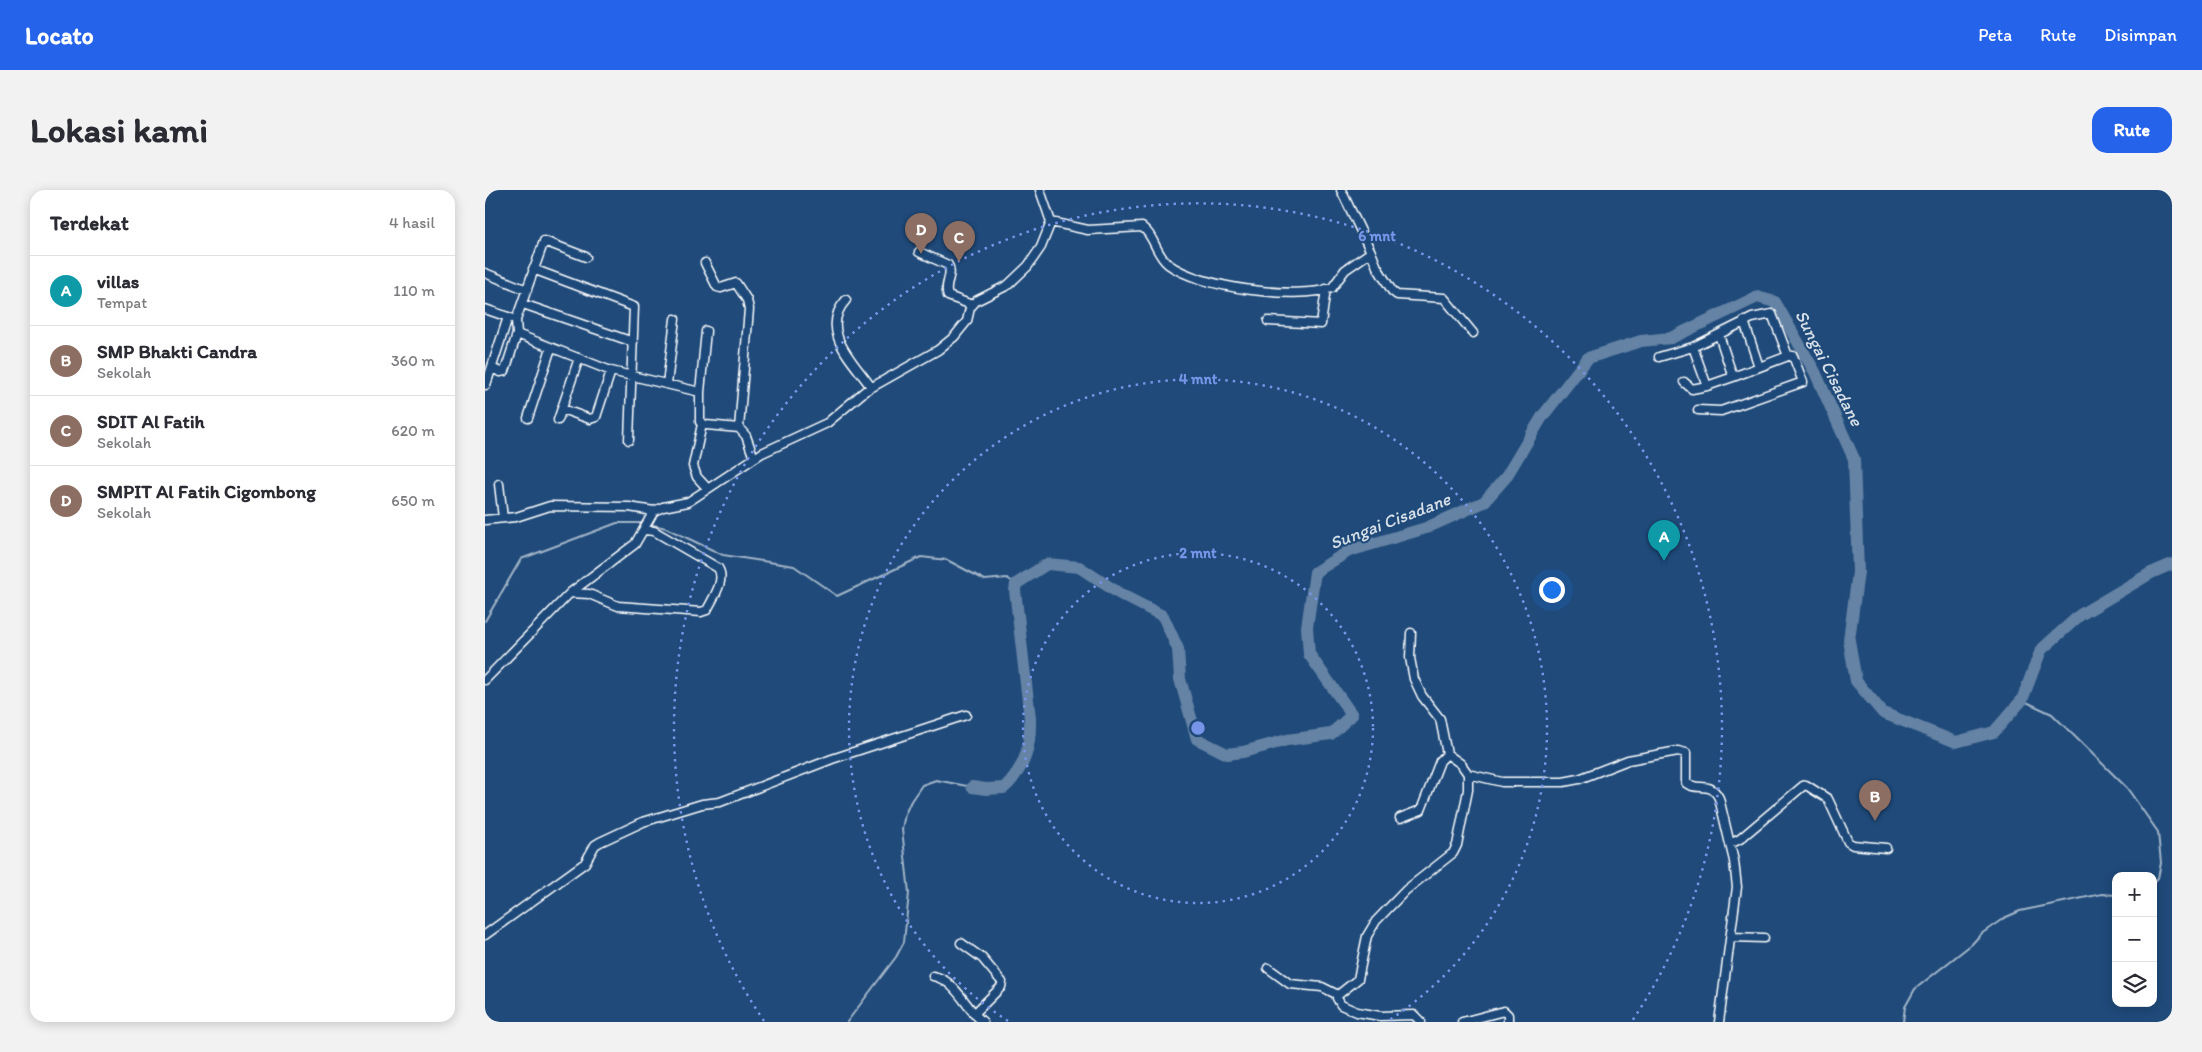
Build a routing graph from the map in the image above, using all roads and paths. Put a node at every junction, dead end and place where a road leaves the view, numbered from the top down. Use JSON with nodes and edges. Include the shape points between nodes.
{"nodes":[{"id":1,"x":1040,"y":190,"type":"edge"},
{"id":2,"x":1341,"y":190,"type":"edge"},
{"id":3,"x":1051,"y":222,"type":"junction"},
{"id":4,"x":919,"y":252,"type":"dead end"},
{"id":5,"x":1371,"y":252,"type":"junction"},
{"id":6,"x":586,"y":257,"type":"dead end"},
{"id":7,"x":705,"y":264,"type":"dead end"},
{"id":8,"x":533,"y":270,"type":"junction"},
{"id":9,"x":487,"y":274,"type":"edge"},
{"id":10,"x":485,"y":283,"type":"edge"},
{"id":11,"x":527,"y":290,"type":"junction"},
{"id":12,"x":1326,"y":290,"type":"junction"},
{"id":13,"x":845,"y":300,"type":"dead end"},
{"id":14,"x":523,"y":304,"type":"junction"},
{"id":15,"x":972,"y":305,"type":"junction"},
{"id":16,"x":485,"y":309,"type":"edge"},
{"id":17,"x":512,"y":319,"type":"junction"},
{"id":18,"x":675,"y":319,"type":"dead end"},
{"id":19,"x":1268,"y":321,"type":"dead end"},
{"id":20,"x":1744,"y":321,"type":"junction"},
{"id":21,"x":706,"y":331,"type":"dead end"},
{"id":22,"x":1473,"y":333,"type":"dead end"},
{"id":23,"x":517,"y":334,"type":"junction"},
{"id":24,"x":1719,"y":335,"type":"junction"},
{"id":25,"x":633,"y":342,"type":"junction"},
{"id":26,"x":1693,"y":347,"type":"junction"},
{"id":27,"x":551,"y":348,"type":"junction"},
{"id":28,"x":1788,"y":356,"type":"junction"},
{"id":29,"x":1659,"y":357,"type":"dead end"},
{"id":30,"x":579,"y":358,"type":"junction"},
{"id":31,"x":1759,"y":367,"type":"junction"},
{"id":32,"x":492,"y":368,"type":"junction"},
{"id":33,"x":611,"y":371,"type":"junction"},
{"id":34,"x":631,"y":377,"type":"junction"},
{"id":35,"x":1733,"y":377,"type":"junction"},
{"id":36,"x":1684,"y":382,"type":"dead end"},
{"id":37,"x":667,"y":384,"type":"junction"},
{"id":38,"x":486,"y":385,"type":"dead end"},
{"id":39,"x":1707,"y":386,"type":"junction"},
{"id":40,"x":871,"y":387,"type":"junction"},
{"id":41,"x":700,"y":392,"type":"junction"},
{"id":42,"x":562,"y":409,"type":"junction"},
{"id":43,"x":1698,"y":410,"type":"dead end"},
{"id":44,"x":528,"y":418,"type":"dead end"},
{"id":45,"x":558,"y":420,"type":"dead end"},
{"id":46,"x":702,"y":424,"type":"junction"},
{"id":47,"x":739,"y":428,"type":"junction"},
{"id":48,"x":629,"y":440,"type":"dead end"},
{"id":49,"x":754,"y":458,"type":"junction"},
{"id":50,"x":499,"y":484,"type":"dead end"},
{"id":51,"x":707,"y":488,"type":"junction"},
{"id":52,"x":652,"y":513,"type":"junction"},
{"id":53,"x":503,"y":518,"type":"junction"},
{"id":54,"x":485,"y":520,"type":"edge"},
{"id":55,"x":645,"y":530,"type":"junction"},
{"id":56,"x":570,"y":593,"type":"junction"},
{"id":57,"x":1411,"y":633,"type":"dead end"},
{"id":58,"x":485,"y":680,"type":"edge"},
{"id":59,"x":966,"y":715,"type":"dead end"},
{"id":60,"x":1447,"y":754,"type":"junction"},
{"id":61,"x":1467,"y":774,"type":"junction"},
{"id":62,"x":1400,"y":818,"type":"dead end"},
{"id":63,"x":1730,"y":844,"type":"junction"},
{"id":64,"x":1886,"y":848,"type":"dead end"},
{"id":65,"x":485,"y":934,"type":"edge"},
{"id":66,"x":1731,"y":937,"type":"junction"},
{"id":67,"x":1764,"y":938,"type":"dead end"},
{"id":68,"x":961,"y":944,"type":"dead end"},
{"id":69,"x":1268,"y":968,"type":"dead end"},
{"id":70,"x":933,"y":976,"type":"dead end"},
{"id":71,"x":1338,"y":995,"type":"junction"},
{"id":72,"x":974,"y":1014,"type":"junction"},
{"id":73,"x":983,"y":1022,"type":"edge"},
{"id":74,"x":1421,"y":1022,"type":"edge"},
{"id":75,"x":1462,"y":1022,"type":"edge"},
{"id":76,"x":1508,"y":1022,"type":"edge"},
{"id":77,"x":1719,"y":1022,"type":"edge"}],
"edges":[{"from":1,"to":3,"type":"street"},
{"from":2,"to":5,"type":"street"},
{"from":3,"to":12,"type":"street","via":[[1087,230],[1142,227],[1164,261],[1192,277],[1261,292]]},
{"from":3,"to":15,"type":"street","via":[[1043,243],[1024,270],[1003,288],[980,297]]},
{"from":4,"to":15,"type":"street","via":[[948,265],[948,296]]},
{"from":5,"to":12,"type":"street","via":[[1345,270],[1335,286]]},
{"from":5,"to":22,"type":"street","via":[[1391,291],[1403,297],[1444,298]]},
{"from":6,"to":8,"type":"street","via":[[545,241]]},
{"from":7,"to":47,"type":"street","via":[[717,287],[736,283],[748,304]]},
{"from":8,"to":11,"type":"street"},
{"from":8,"to":25,"type":"street","via":[[631,304],[635,311]]},
{"from":9,"to":10,"type":"street"},
{"from":9,"to":11,"type":"street"},
{"from":11,"to":14,"type":"street"},
{"from":12,"to":19,"type":"street","via":[[1321,324]]},
{"from":13,"to":40,"type":"street","via":[[837,314],[837,336],[842,349]]},
{"from":14,"to":17,"type":"street"},
{"from":14,"to":25,"type":"street"},
{"from":15,"to":40,"type":"street","via":[[961,329],[944,346]]},
{"from":16,"to":17,"type":"street"},
{"from":17,"to":23,"type":"street"},
{"from":17,"to":32,"type":"street"},
{"from":18,"to":37,"type":"street"},
{"from":20,"to":24,"type":"street"},
{"from":20,"to":28,"type":"street","via":[[1772,314]]},
{"from":20,"to":31,"type":"street"},
{"from":21,"to":41,"type":"street"},
{"from":23,"to":27,"type":"street"},
{"from":23,"to":32,"type":"street","via":[[505,371]]},
{"from":24,"to":26,"type":"street"},
{"from":24,"to":35,"type":"street"},
{"from":25,"to":34,"type":"street"},
{"from":26,"to":29,"type":"street"},
{"from":26,"to":39,"type":"street"},
{"from":27,"to":30,"type":"street"},
{"from":27,"to":44,"type":"street"},
{"from":28,"to":31,"type":"street"},
{"from":28,"to":43,"type":"street","via":[[1793,356],[1803,382],[1721,411]]},
{"from":30,"to":33,"type":"street"},
{"from":30,"to":42,"type":"street"},
{"from":31,"to":35,"type":"street"},
{"from":32,"to":38,"type":"street"},
{"from":33,"to":34,"type":"street"},
{"from":33,"to":42,"type":"street","via":[[596,417],[590,419]]},
{"from":34,"to":37,"type":"street"},
{"from":34,"to":48,"type":"street"},
{"from":35,"to":39,"type":"street"},
{"from":36,"to":39,"type":"street","via":[[1692,389]]},
{"from":37,"to":41,"type":"street"},
{"from":40,"to":49,"type":"street","via":[[827,423]]},
{"from":41,"to":46,"type":"street","via":[[698,418]]},
{"from":42,"to":45,"type":"street"},
{"from":46,"to":47,"type":"street"},
{"from":46,"to":51,"type":"street","via":[[693,466],[697,477]]},
{"from":47,"to":49,"type":"street","via":[[746,436]]},
{"from":49,"to":51,"type":"street"},
{"from":50,"to":53,"type":"street"},
{"from":51,"to":52,"type":"street","via":[[688,502],[663,507]]},
{"from":52,"to":53,"type":"street","via":[[629,507],[550,506]]},
{"from":52,"to":55,"type":"street"},
{"from":53,"to":54,"type":"street"},
{"from":55,"to":56,"type":"street","via":[[635,544]]},
{"from":55,"to":56,"type":"street","via":[[654,531],[720,571],[720,582],[707,610],[618,606],[589,594]]},
{"from":56,"to":58,"type":"street"},
{"from":57,"to":60,"type":"street","via":[[1410,658],[1414,679],[1439,719]]},
{"from":59,"to":65,"type":"street","via":[[832,759],[720,802],[702,804],[632,826],[595,845],[585,863]]},
{"from":60,"to":61,"type":"street","via":[[1461,764]]},
{"from":60,"to":62,"type":"street","via":[[1440,761],[1421,810]]},
{"from":61,"to":63,"type":"street","via":[[1502,782],[1563,782],[1628,760],[1683,752],[1687,756],[1686,783],[1717,793]]},
{"from":61,"to":71,"type":"street","via":[[1468,790],[1453,853],[1406,890],[1376,921],[1367,936],[1358,979]]},
{"from":63,"to":64,"type":"street","via":[[1741,839],[1806,785],[1829,799],[1848,842]]},
{"from":63,"to":66,"type":"street","via":[[1737,887]]},
{"from":66,"to":67,"type":"street"},
{"from":66,"to":77,"type":"street"},
{"from":68,"to":72,"type":"street","via":[[982,958],[1002,982],[1001,987]]},
{"from":69,"to":71,"type":"street","via":[[1290,984],[1322,987]]},
{"from":70,"to":72,"type":"street","via":[[950,984]]},
{"from":71,"to":74,"type":"street","via":[[1341,1006],[1357,1012],[1380,1016],[1414,1015]]},
{"from":72,"to":73,"type":"street"},
{"from":75,"to":76,"type":"street","via":[[1504,1011]]}]}
